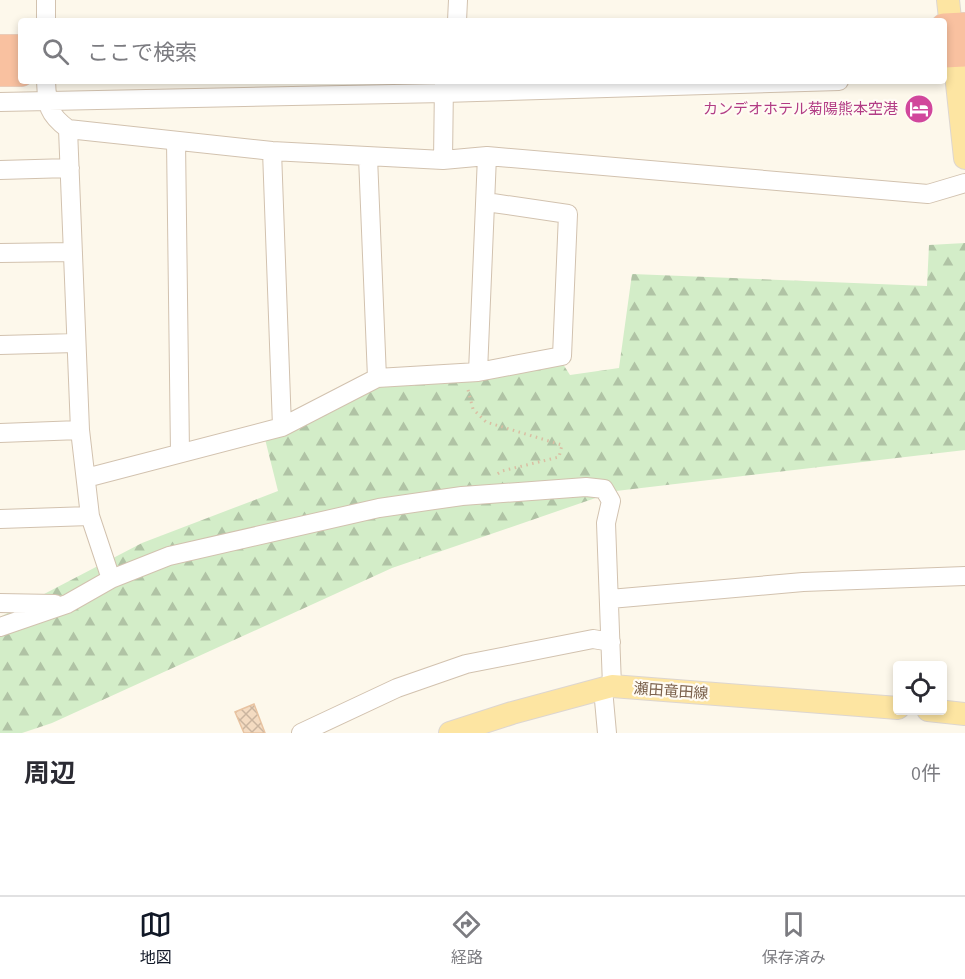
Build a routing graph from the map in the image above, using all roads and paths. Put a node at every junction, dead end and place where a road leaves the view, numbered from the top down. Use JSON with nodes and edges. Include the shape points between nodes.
{"nodes":[{"id":1,"x":46,"y":0,"type":"edge"},
{"id":2,"x":458,"y":0,"type":"edge"},
{"id":3,"x":948,"y":0,"type":"edge"},
{"id":4,"x":46,"y":18,"type":"edge"},
{"id":5,"x":457,"y":18,"type":"edge"},
{"id":6,"x":953,"y":27,"type":"edge"},
{"id":7,"x":0,"y":48,"type":"edge"},
{"id":8,"x":18,"y":48,"type":"edge"},
{"id":9,"x":954,"y":53,"type":"edge"},
{"id":10,"x":0,"y":73,"type":"edge"},
{"id":11,"x":18,"y":73,"type":"edge"},
{"id":12,"x":46,"y":84,"type":"edge"},
{"id":13,"x":642,"y":84,"type":"edge"},
{"id":14,"x":444,"y":87,"type":"edge"},
{"id":15,"x":47,"y":100,"type":"junction"},
{"id":16,"x":0,"y":102,"type":"edge"},
{"id":17,"x":68,"y":129,"type":"junction"},
{"id":18,"x":176,"y":141,"type":"junction"},
{"id":19,"x":272,"y":152,"type":"junction"},
{"id":20,"x":487,"y":156,"type":"junction"},
{"id":21,"x":368,"y":157,"type":"junction"},
{"id":22,"x":965,"y":158,"type":"edge"},
{"id":23,"x":443,"y":160,"type":"junction"},
{"id":24,"x":70,"y":168,"type":"junction"},
{"id":25,"x":0,"y":170,"type":"edge"},
{"id":26,"x":965,"y":183,"type":"edge"},
{"id":27,"x":486,"y":202,"type":"junction"},
{"id":28,"x":73,"y":252,"type":"junction"},
{"id":29,"x":0,"y":253,"type":"edge"},
{"id":30,"x":76,"y":343,"type":"junction"},
{"id":31,"x":0,"y":345,"type":"edge"},
{"id":32,"x":470,"y":373,"type":"junction"},
{"id":33,"x":377,"y":378,"type":"junction"},
{"id":34,"x":282,"y":427,"type":"junction"},
{"id":35,"x":80,"y":430,"type":"junction"},
{"id":36,"x":0,"y":433,"type":"edge"},
{"id":37,"x":180,"y":453,"type":"junction"},
{"id":38,"x":492,"y":477,"type":"dead end"},
{"id":39,"x":86,"y":478,"type":"junction"},
{"id":40,"x":90,"y":516,"type":"junction"},
{"id":41,"x":0,"y":519,"type":"edge"},
{"id":42,"x":965,"y":576,"type":"edge"},
{"id":43,"x":111,"y":579,"type":"junction"},
{"id":44,"x":610,"y":599,"type":"junction"},
{"id":45,"x":0,"y":603,"type":"edge"},
{"id":46,"x":67,"y":604,"type":"junction"},
{"id":47,"x":0,"y":627,"type":"edge"},
{"id":48,"x":611,"y":642,"type":"junction"},
{"id":49,"x":607,"y":688,"type":"junction"},
{"id":50,"x":893,"y":708,"type":"edge"},
{"id":51,"x":947,"y":713,"type":"edge"},
{"id":52,"x":965,"y":714,"type":"edge"},
{"id":53,"x":301,"y":733,"type":"edge"},
{"id":54,"x":450,"y":733,"type":"edge"},
{"id":55,"x":607,"y":733,"type":"edge"}],
"edges":[{"from":1,"to":4,"type":"street"},
{"from":2,"to":5,"type":"street"},
{"from":3,"to":6,"type":"main road"},
{"from":6,"to":9,"type":"main road"},
{"from":7,"to":8,"type":"highway"},
{"from":9,"to":22,"type":"main road"},
{"from":10,"to":11,"type":"highway"},
{"from":12,"to":15,"type":"street"},
{"from":13,"to":14,"type":"street"},
{"from":14,"to":15,"type":"street"},
{"from":14,"to":23,"type":"street"},
{"from":15,"to":16,"type":"street"},
{"from":15,"to":17,"type":"street","via":[[53,118]]},
{"from":17,"to":18,"type":"street"},
{"from":17,"to":24,"type":"street"},
{"from":18,"to":19,"type":"street"},
{"from":18,"to":37,"type":"street"},
{"from":19,"to":21,"type":"street"},
{"from":19,"to":34,"type":"street"},
{"from":20,"to":23,"type":"street"},
{"from":20,"to":26,"type":"street","via":[[928,194]]},
{"from":20,"to":27,"type":"street"},
{"from":21,"to":23,"type":"street"},
{"from":21,"to":33,"type":"street"},
{"from":24,"to":25,"type":"street"},
{"from":24,"to":28,"type":"street"},
{"from":27,"to":32,"type":"street"},
{"from":27,"to":32,"type":"street","via":[[568,214],[562,356]]},
{"from":28,"to":29,"type":"street"},
{"from":28,"to":30,"type":"street"},
{"from":30,"to":31,"type":"street"},
{"from":30,"to":35,"type":"street"},
{"from":32,"to":33,"type":"street"},
{"from":32,"to":38,"type":"path","via":[[473,409],[486,422],[561,445],[559,457]]},
{"from":33,"to":34,"type":"street"},
{"from":34,"to":37,"type":"street"},
{"from":35,"to":36,"type":"street"},
{"from":35,"to":39,"type":"street"},
{"from":37,"to":39,"type":"street"},
{"from":39,"to":40,"type":"street"},
{"from":40,"to":41,"type":"street"},
{"from":40,"to":43,"type":"street"},
{"from":42,"to":44,"type":"street","via":[[803,582]]},
{"from":43,"to":44,"type":"street","via":[[169,556],[379,508],[462,496],[586,487],[604,489],[610,501],[606,523]]},
{"from":43,"to":46,"type":"street"},
{"from":44,"to":48,"type":"street"},
{"from":45,"to":46,"type":"street"},
{"from":46,"to":47,"type":"street"},
{"from":48,"to":49,"type":"street"},
{"from":48,"to":53,"type":"street","via":[[593,639],[466,664],[397,688]]},
{"from":49,"to":50,"type":"main road","name":"瀬田竜田線"},
{"from":49,"to":54,"type":"main road","name":"瀬田竜田線"},
{"from":49,"to":55,"type":"street"},
{"from":51,"to":52,"type":"main road"}]}
